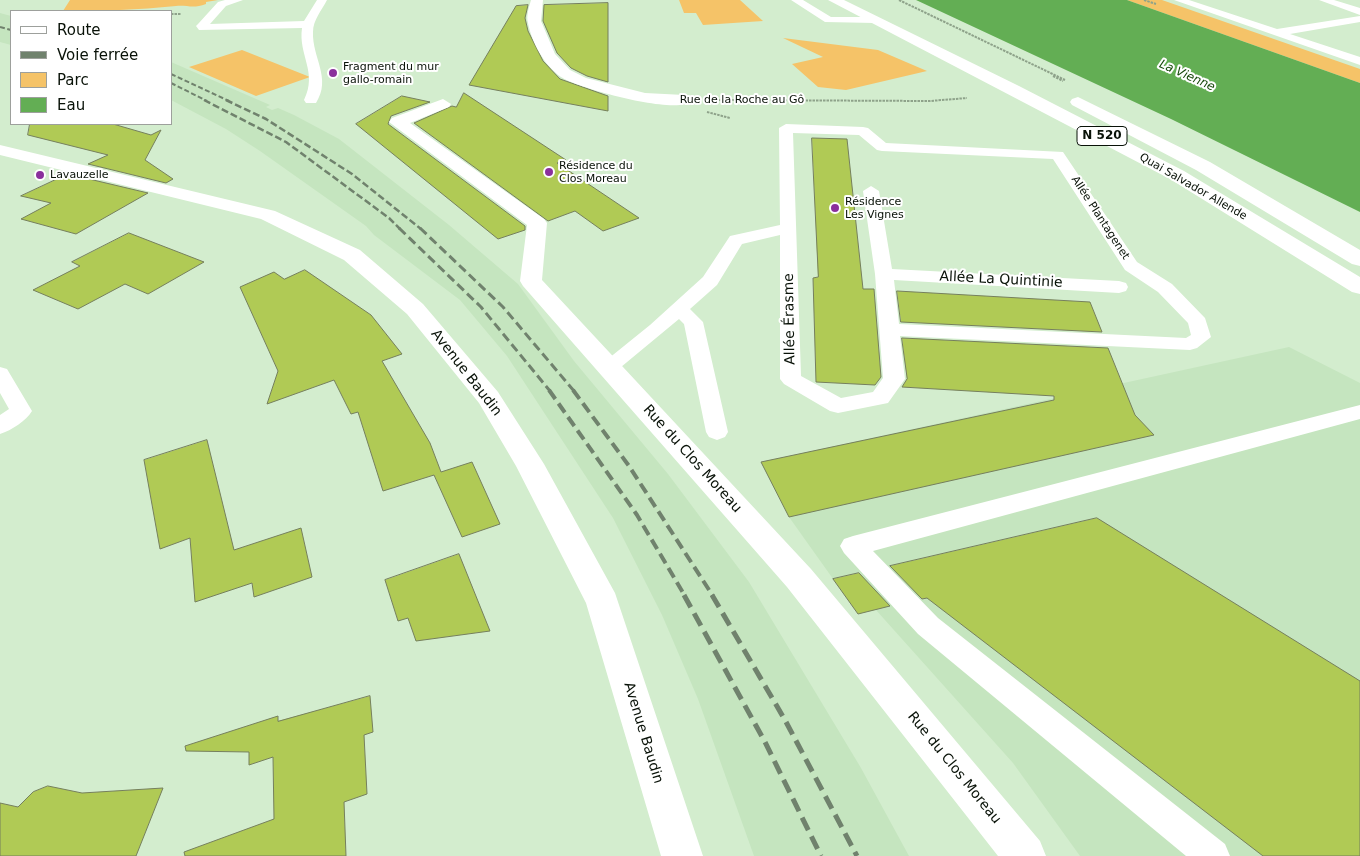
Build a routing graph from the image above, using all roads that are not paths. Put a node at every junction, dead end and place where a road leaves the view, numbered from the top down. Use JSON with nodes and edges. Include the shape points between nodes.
{"nodes":[{"id":1,"x":238,"y":0,"type":"edge"},
{"id":2,"x":322,"y":0,"type":"edge"},
{"id":3,"x":537,"y":0,"type":"edge"},
{"id":4,"x":796,"y":0,"type":"edge"},
{"id":5,"x":834,"y":0,"type":"edge"},
{"id":6,"x":867,"y":0,"type":"edge"},
{"id":7,"x":1180,"y":0,"type":"edge"},
{"id":8,"x":1324,"y":0,"type":"edge"},
{"id":9,"x":1360,"y":12,"type":"edge"},
{"id":10,"x":1360,"y":19,"type":"edge"},
{"id":11,"x":875,"y":20,"type":"junction"},
{"id":12,"x":309,"y":24,"type":"junction"},
{"id":13,"x":1276,"y":32,"type":"junction"},
{"id":14,"x":1360,"y":61,"type":"edge"},
{"id":15,"x":1001,"y":64,"type":"dead end"},
{"id":16,"x":1062,"y":87,"type":"road end"},
{"id":17,"x":311,"y":100,"type":"dead end"},
{"id":18,"x":684,"y":100,"type":"road end"},
{"id":19,"x":443,"y":104,"type":"dead end"},
{"id":20,"x":786,"y":128,"type":"joint"},
{"id":21,"x":0,"y":150,"type":"edge"},
{"id":22,"x":871,"y":190,"type":"dead end"},
{"id":23,"x":789,"y":228,"type":"junction"},
{"id":24,"x":1360,"y":259,"type":"edge"},
{"id":25,"x":884,"y":274,"type":"junction"},
{"id":26,"x":1119,"y":287,"type":"dead end"},
{"id":27,"x":1360,"y":287,"type":"edge"},
{"id":28,"x":678,"y":309,"type":"junction"},
{"id":29,"x":890,"y":330,"type":"junction"},
{"id":30,"x":608,"y":367,"type":"junction"},
{"id":31,"x":0,"y":374,"type":"edge"},
{"id":32,"x":1360,"y":412,"type":"edge"},
{"id":33,"x":0,"y":426,"type":"edge"},
{"id":34,"x":717,"y":432,"type":"dead end"},
{"id":35,"x":682,"y":856,"type":"edge"},
{"id":36,"x":1025,"y":856,"type":"edge"},
{"id":37,"x":1213,"y":856,"type":"edge"}],
"edges":[{"from":1,"to":12,"type":"lane","via":[[222,4],[203,28]]},
{"from":2,"to":12,"type":"lane"},
{"from":3,"to":18,"type":"main road","name":"Rue de la Roche au Gô","via":[[534,21],[548,56],[565,73],[580,82],[645,98]]},
{"from":4,"to":11,"type":"lane","via":[[829,20]]},
{"from":5,"to":11,"type":"main road","name":"Quai Salvador Allende","number":"N 520"},
{"from":6,"to":15,"type":"main road"},
{"from":7,"to":13,"type":"lane"},
{"from":8,"to":9,"type":"lane"},
{"from":10,"to":13,"type":"lane"},
{"from":11,"to":27,"type":"main road","name":"Quai Salvador Allende","number":"N 520","via":[[1177,175]]},
{"from":12,"to":17,"type":"lane","via":[[308,37],[318,77]]},
{"from":13,"to":14,"type":"lane"},
{"from":16,"to":24,"type":"main road","name":"Quai Salvador Allende","number":"N 520"},
{"from":19,"to":30,"type":"main road","name":"Rue du Clos Moreau","via":[[398,122],[536,223],[531,281]]},
{"from":20,"to":23,"type":"lane","name":"Allée Érasme"},
{"from":20,"to":29,"type":"lane","name":"Allée Plantagenet","via":[[863,130],[882,147],[1058,155],[1132,266],[1165,288],[1198,322],[1200,337],[1190,344]]},
{"from":21,"to":35,"type":"main road","name":"Avenue Baudin","via":[[268,216],[352,255],[415,309],[490,398],[530,464],[603,603]]},
{"from":22,"to":25,"type":"lane","name":"Allée Érasme"},
{"from":23,"to":28,"type":"lane","via":[[736,240],[710,281]]},
{"from":23,"to":29,"type":"lane","name":"Allée Érasme","via":[[791,379],[838,406],[880,398],[894,380]]},
{"from":25,"to":26,"type":"lane","name":"Allée La Quintinie"},
{"from":25,"to":29,"type":"lane","name":"Allée Érasme"},
{"from":28,"to":30,"type":"lane"},
{"from":28,"to":34,"type":"lane","via":[[693,322]]},
{"from":30,"to":36,"type":"main road","name":"Rue du Clos Moreau","via":[[799,578]]},
{"from":31,"to":33,"type":"lane","via":[[21,412]]},
{"from":32,"to":37,"type":"lane","via":[[853,546],[928,626]]}]}
